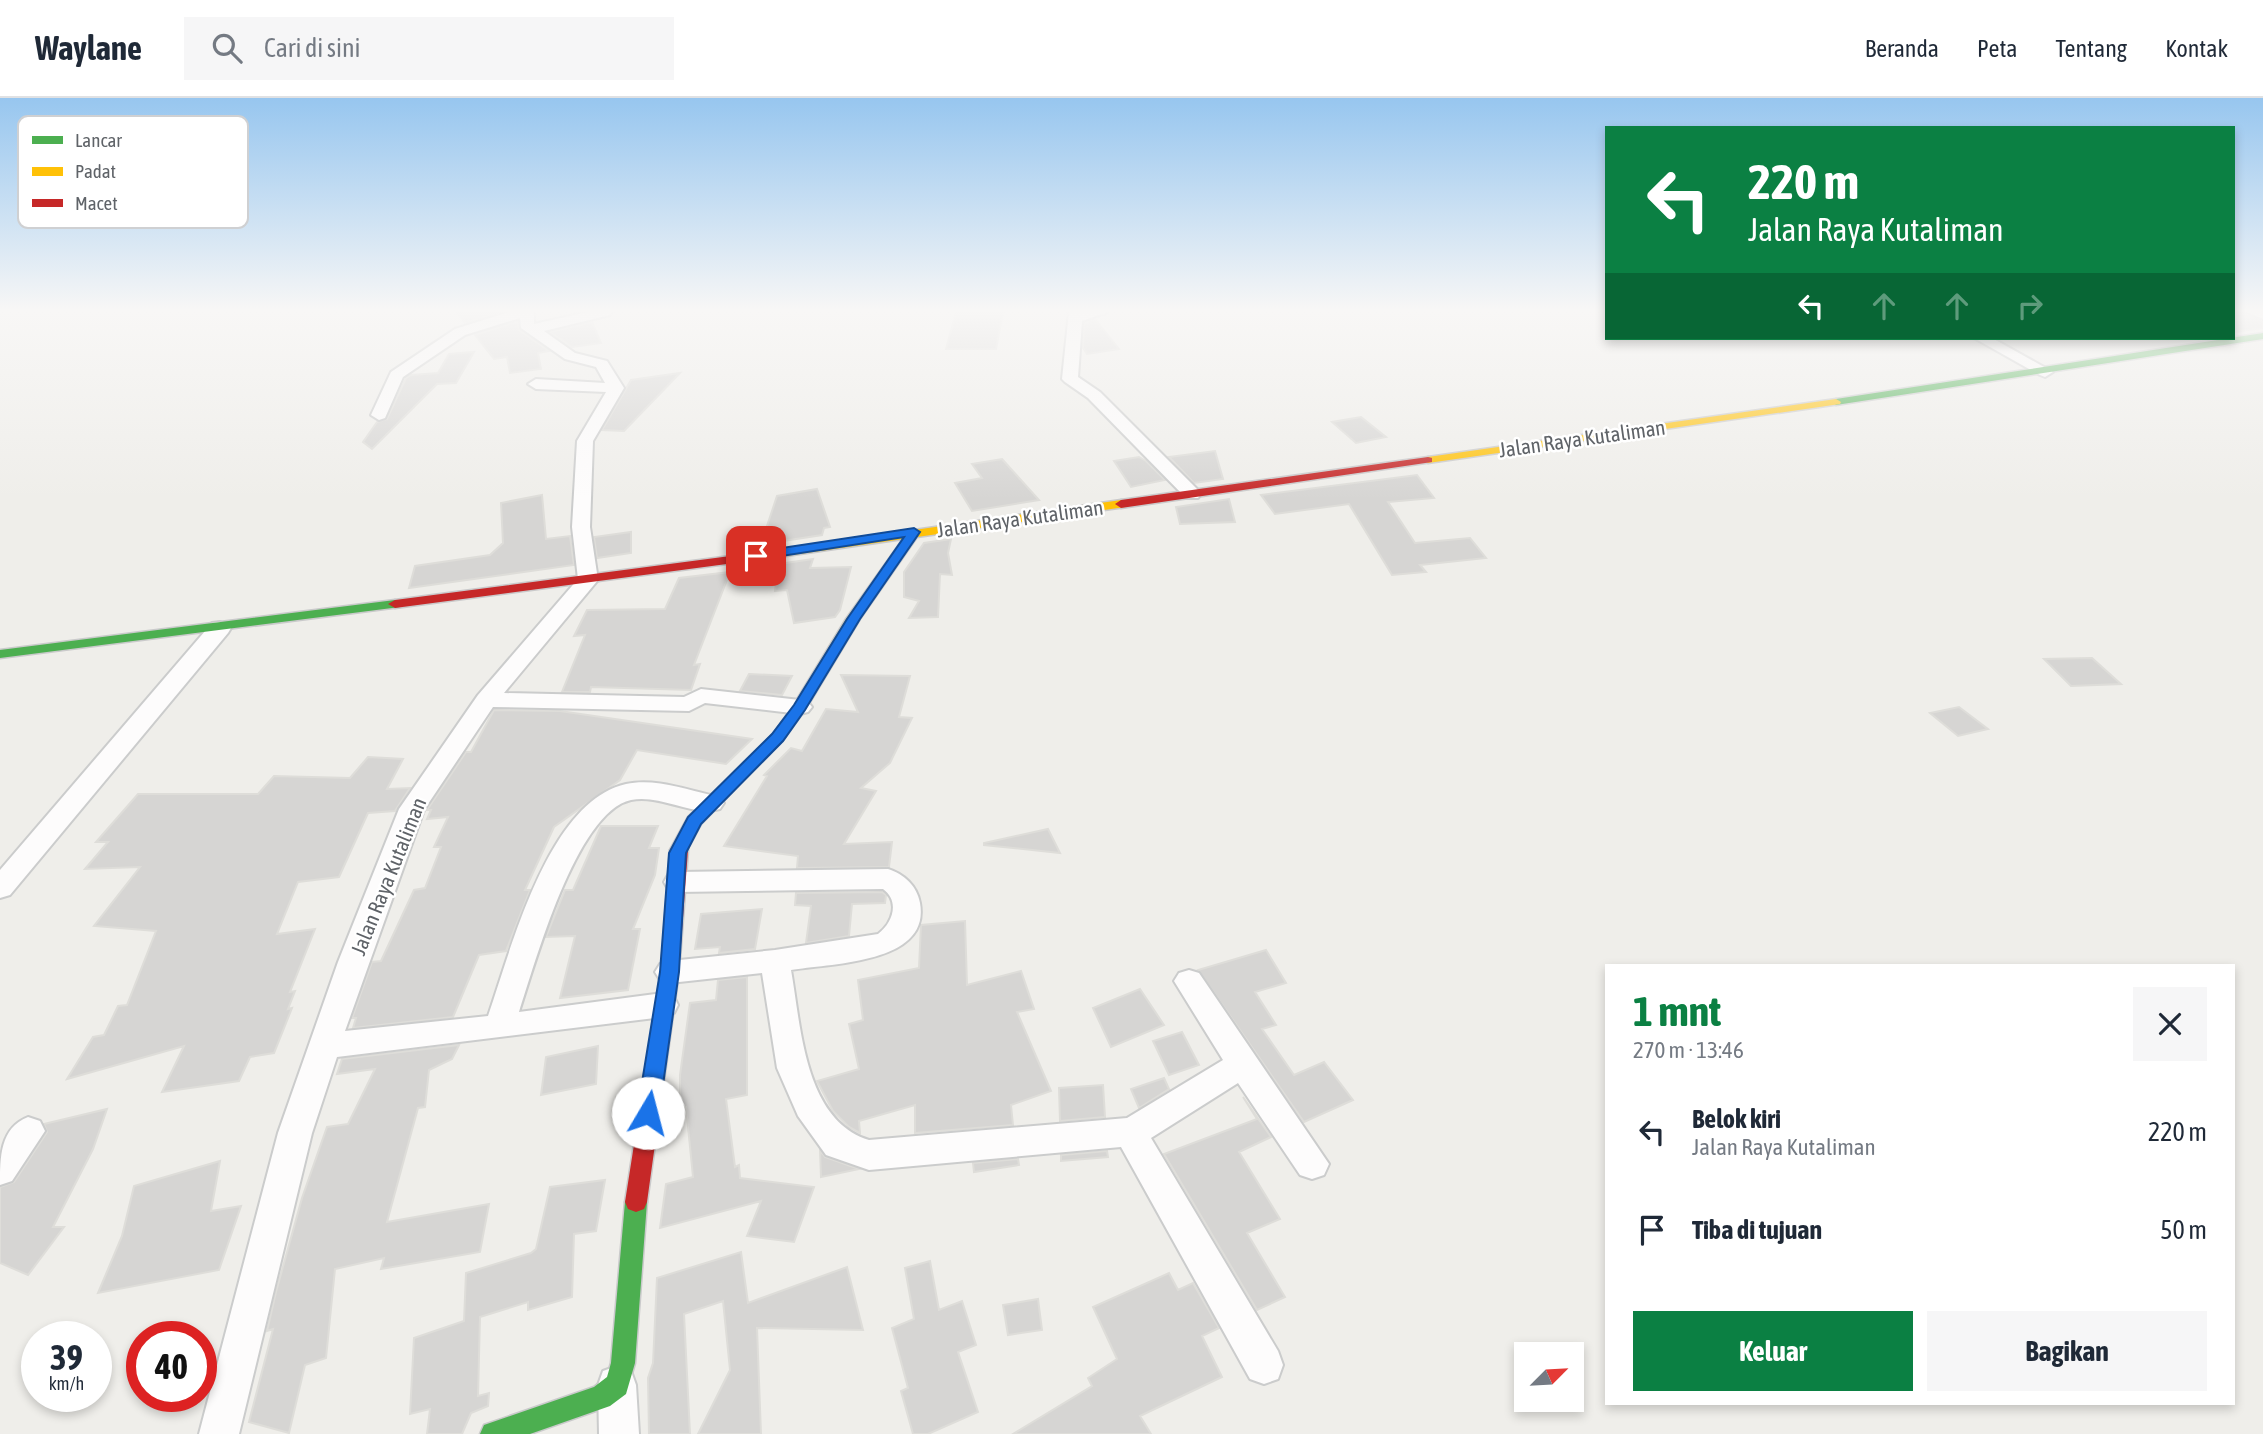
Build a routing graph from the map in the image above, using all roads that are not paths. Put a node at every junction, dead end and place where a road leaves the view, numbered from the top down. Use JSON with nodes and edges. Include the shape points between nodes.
{"nodes":[{"id":1,"x":397,"y":374,"type":"edge"},
{"id":2,"x":608,"y":374,"type":"edge"},
{"id":3,"x":1070,"y":374,"type":"edge"},
{"id":4,"x":2029,"y":374,"type":"edge"},
{"id":5,"x":536,"y":384,"type":"dead end"},
{"id":6,"x":615,"y":388,"type":"junction"},
{"id":7,"x":379,"y":415,"type":"dead end"},
{"id":8,"x":1192,"y":494,"type":"junction"},
{"id":9,"x":914,"y":532,"type":"junction"},
{"id":10,"x":588,"y":580,"type":"junction"},
{"id":11,"x":220,"y":628,"type":"junction"},
{"id":12,"x":0,"y":654,"type":"edge"},
{"id":13,"x":486,"y":700,"type":"junction"},
{"id":14,"x":800,"y":707,"type":"junction"},
{"id":15,"x":711,"y":803,"type":"junction"},
{"id":16,"x":678,"y":882,"type":"junction"},
{"id":17,"x":0,"y":888,"type":"edge"},
{"id":18,"x":775,"y":961,"type":"junction"},
{"id":19,"x":670,"y":972,"type":"junction"},
{"id":20,"x":1189,"y":981,"type":"dead end"},
{"id":21,"x":663,"y":1005,"type":"junction"},
{"id":22,"x":499,"y":1027,"type":"junction"},
{"id":23,"x":327,"y":1045,"type":"junction"},
{"id":24,"x":1242,"y":1064,"type":"junction"},
{"id":25,"x":28,"y":1131,"type":"dead end"},
{"id":26,"x":1130,"y":1132,"type":"junction"},
{"id":27,"x":1312,"y":1164,"type":"dead end"},
{"id":28,"x":0,"y":1170,"type":"edge"},
{"id":29,"x":1264,"y":1365,"type":"dead end"},
{"id":30,"x":617,"y":1384,"type":"junction"},
{"id":31,"x":219,"y":1434,"type":"edge"},
{"id":32,"x":493,"y":1434,"type":"edge"},
{"id":33,"x":619,"y":1434,"type":"edge"}],
"edges":[{"from":1,"to":7,"type":"street"},
{"from":2,"to":6,"type":"street"},
{"from":3,"to":8,"type":"street","via":[[1070,379],[1094,395]]},
{"from":4,"to":8,"type":"street","name":"Jalan Raya Kutaliman"},
{"from":5,"to":6,"type":"street"},
{"from":6,"to":10,"type":"street","via":[[585,441],[580,527]]},
{"from":8,"to":9,"type":"street","name":"Jalan Raya Kutaliman"},
{"from":9,"to":10,"type":"street","name":"Jalan Raya Kutaliman"},
{"from":9,"to":14,"type":"street","via":[[853,619]]},
{"from":10,"to":11,"type":"street"},
{"from":10,"to":13,"type":"street","name":"Jalan Raya Kutaliman"},
{"from":11,"to":12,"type":"street"},
{"from":11,"to":17,"type":"street"},
{"from":13,"to":14,"type":"street","via":[[689,704],[701,696]]},
{"from":13,"to":23,"type":"street","name":"Jalan Raya Kutaliman","via":[[412,809],[353,962]]},
{"from":14,"to":15,"type":"street","via":[[778,737]]},
{"from":15,"to":16,"type":"street","via":[[694,821],[678,853]]},
{"from":15,"to":22,"type":"street","via":[[649,790],[616,796],[601,806],[577,834],[548,886]]},
{"from":16,"to":18,"type":"street","via":[[875,877],[897,884],[905,894],[906,921],[898,937],[885,944]]},
{"from":16,"to":19,"type":"street"},
{"from":18,"to":19,"type":"street"},
{"from":18,"to":26,"type":"street","via":[[793,1068],[809,1106],[838,1144],[869,1155]]},
{"from":19,"to":21,"type":"street"},
{"from":20,"to":24,"type":"street"},
{"from":21,"to":22,"type":"street"},
{"from":21,"to":30,"type":"street","via":[[633,1222],[623,1363]]},
{"from":22,"to":23,"type":"street"},
{"from":23,"to":31,"type":"street","name":"Jalan Raya Kutaliman","via":[[295,1132]]},
{"from":24,"to":26,"type":"street"},
{"from":24,"to":27,"type":"street"},
{"from":25,"to":28,"type":"street"},
{"from":26,"to":29,"type":"street"},
{"from":30,"to":32,"type":"street","via":[[601,1397]]},
{"from":30,"to":33,"type":"street"}]}
